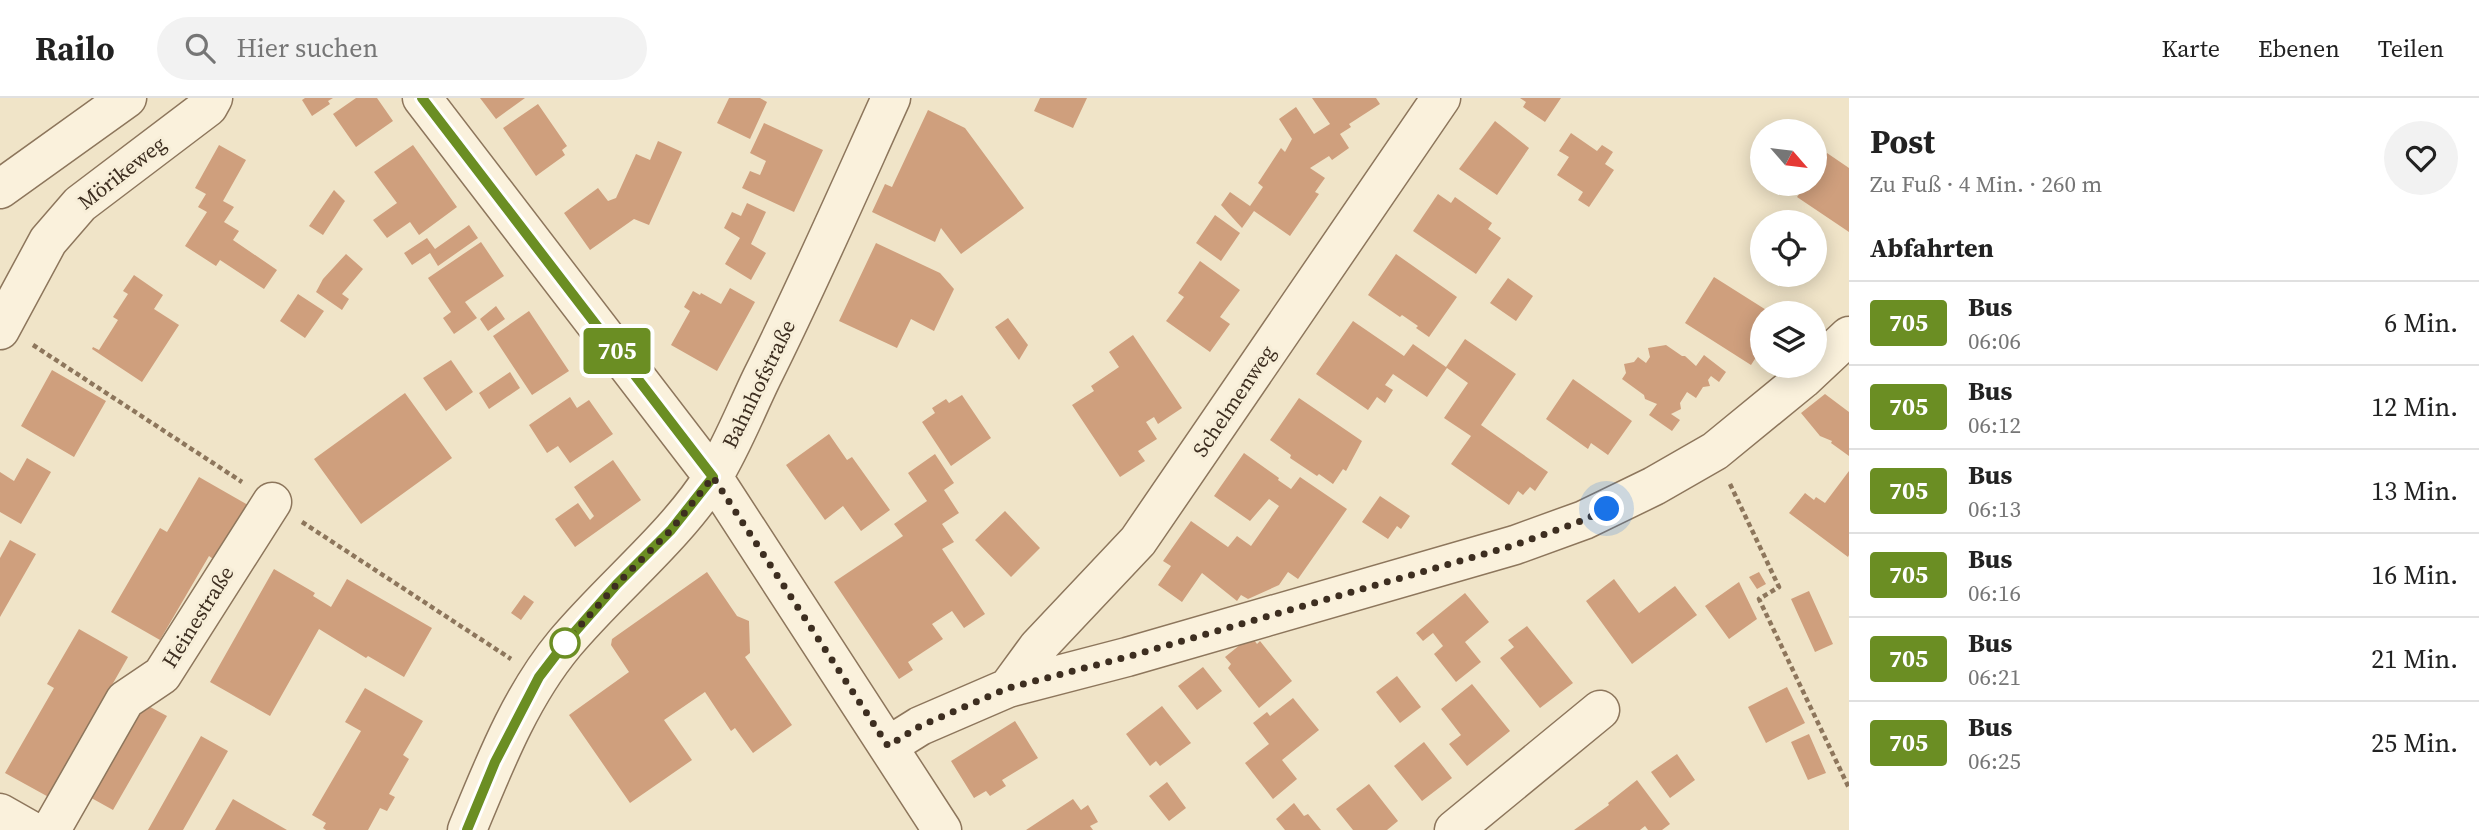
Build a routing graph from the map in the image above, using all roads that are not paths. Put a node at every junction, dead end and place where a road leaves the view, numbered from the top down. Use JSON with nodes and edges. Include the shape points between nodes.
{"nodes":[{"id":1,"x":127,"y":98,"type":"edge"},
{"id":2,"x":213,"y":98,"type":"edge"},
{"id":3,"x":422,"y":98,"type":"edge"},
{"id":4,"x":891,"y":98,"type":"edge"},
{"id":5,"x":1441,"y":98,"type":"edge"},
{"id":6,"x":0,"y":189,"type":"edge"},
{"id":7,"x":0,"y":330,"type":"edge"},
{"id":8,"x":1849,"y":336,"type":"edge"},
{"id":9,"x":713,"y":477,"type":"junction"},
{"id":10,"x":272,"y":502,"type":"dead end"},
{"id":11,"x":1008,"y":688,"type":"junction"},
{"id":12,"x":1600,"y":710,"type":"dead end"},
{"id":13,"x":888,"y":746,"type":"junction"},
{"id":14,"x":0,"y":813,"type":"edge"},
{"id":15,"x":30,"y":830,"type":"edge"},
{"id":16,"x":51,"y":830,"type":"edge"},
{"id":17,"x":467,"y":830,"type":"edge"},
{"id":18,"x":942,"y":830,"type":"edge"},
{"id":19,"x":1454,"y":830,"type":"edge"}],
"edges":[{"from":1,"to":6,"type":"street"},
{"from":2,"to":7,"type":"street","name":"Mörikeweg","via":[[208,107],[80,204],[48,241]]},
{"from":3,"to":9,"type":"street"},
{"from":4,"to":9,"type":"street","name":"Bahnhofstraße"},
{"from":5,"to":11,"type":"street","name":"Schelmenweg","via":[[1138,541],[1038,647]]},
{"from":8,"to":11,"type":"street","via":[[1715,451],[1584,520],[1515,545]]},
{"from":9,"to":13,"type":"street"},
{"from":9,"to":17,"type":"street","name":"Bahnhofstraße","via":[[539,677],[495,762]]},
{"from":10,"to":16,"type":"street","name":"Heinestraße","via":[[162,674],[125,700]]},
{"from":11,"to":13,"type":"street","via":[[920,726]]},
{"from":12,"to":19,"type":"street"},
{"from":13,"to":18,"type":"street"},
{"from":14,"to":15,"type":"street"}]}
